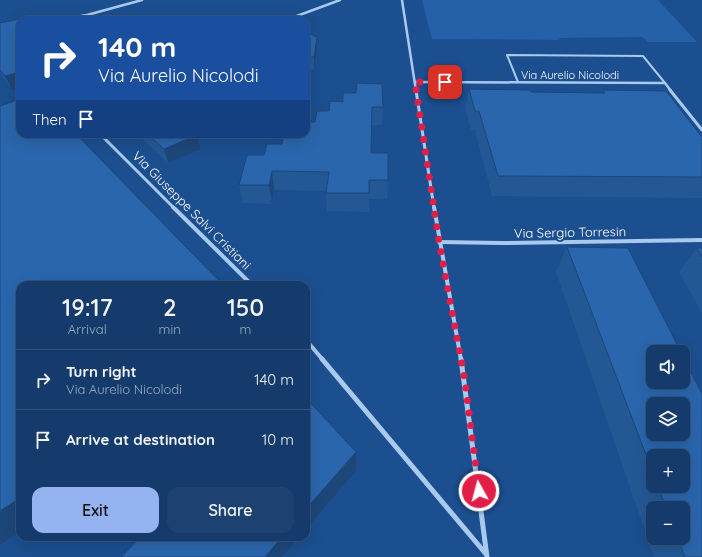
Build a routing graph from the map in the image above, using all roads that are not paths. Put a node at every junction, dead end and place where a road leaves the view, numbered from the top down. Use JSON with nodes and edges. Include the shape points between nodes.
{"nodes":[{"id":1,"x":142,"y":0,"type":"edge"},
{"id":2,"x":340,"y":0,"type":"edge"},
{"id":3,"x":402,"y":0,"type":"edge"},
{"id":4,"x":81,"y":16,"type":"edge"},
{"id":5,"x":297,"y":16,"type":"edge"},
{"id":6,"x":415,"y":82,"type":"junction"},
{"id":7,"x":518,"y":82,"type":"junction"},
{"id":8,"x":665,"y":83,"type":"junction"},
{"id":9,"x":702,"y":130,"type":"edge"},
{"id":10,"x":104,"y":138,"type":"edge"},
{"id":11,"x":702,"y":240,"type":"edge"},
{"id":12,"x":439,"y":242,"type":"junction"},
{"id":13,"x":248,"y":281,"type":"edge"},
{"id":14,"x":310,"y":345,"type":"edge"},
{"id":15,"x":486,"y":556,"type":"edge"}],
"edges":[{"from":1,"to":4,"type":"street"},
{"from":2,"to":5,"type":"street"},
{"from":3,"to":6,"type":"street"},
{"from":6,"to":7,"type":"street","name":"Via Aurelio Nicolodi"},
{"from":6,"to":12,"type":"street"},
{"from":7,"to":8,"type":"street","name":"Via Aurelio Nicolodi"},
{"from":7,"to":8,"type":"lane","via":[[507,56],[643,56]]},
{"from":8,"to":9,"type":"street"},
{"from":10,"to":13,"type":"street","name":"Via Giuseppe Salvi Cristiani"},
{"from":11,"to":12,"type":"street","name":"Via Sergio Torresin"},
{"from":12,"to":15,"type":"street","via":[[465,381]]},
{"from":14,"to":15,"type":"street"}]}
